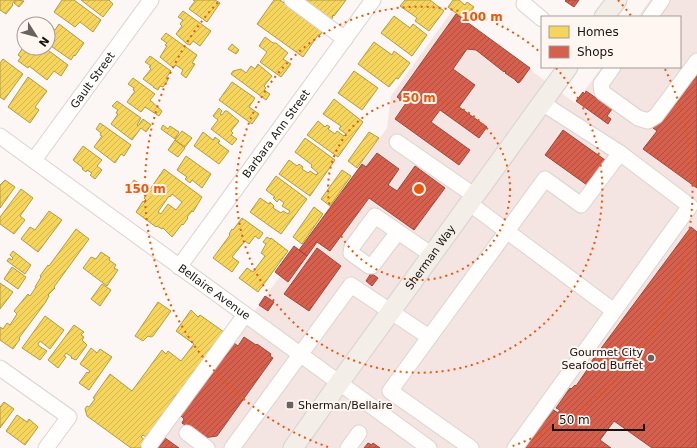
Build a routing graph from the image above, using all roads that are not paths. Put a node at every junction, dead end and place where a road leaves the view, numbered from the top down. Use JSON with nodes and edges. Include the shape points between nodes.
{"nodes":[{"id":1,"x":151,"y":0,"type":"edge"},
{"id":2,"x":292,"y":0,"type":"edge"},
{"id":3,"x":373,"y":0,"type":"edge"},
{"id":4,"x":617,"y":0,"type":"edge"},
{"id":5,"x":662,"y":0,"type":"edge"},
{"id":6,"x":524,"y":4,"type":"dead end"},
{"id":7,"x":605,"y":16,"type":"edge"},
{"id":8,"x":651,"y":16,"type":"edge"},
{"id":9,"x":541,"y":18,"type":"edge"},
{"id":10,"x":345,"y":39,"type":"junction"},
{"id":11,"x":697,"y":61,"type":"edge"},
{"id":12,"x":567,"y":68,"type":"edge"},
{"id":13,"x":612,"y":68,"type":"edge"},
{"id":14,"x":542,"y":103,"type":"junction"},
{"id":15,"x":0,"y":136,"type":"edge"},
{"id":16,"x":397,"y":142,"type":"dead end"},
{"id":17,"x":620,"y":153,"type":"junction"},
{"id":18,"x":34,"y":160,"type":"junction"},
{"id":19,"x":472,"y":199,"type":"junction"},
{"id":20,"x":694,"y":208,"type":"edge"},
{"id":21,"x":507,"y":230,"type":"junction"},
{"id":22,"x":398,"y":232,"type":"dead end"},
{"id":23,"x":432,"y":255,"type":"junction"},
{"id":24,"x":179,"y":267,"type":"junction"},
{"id":25,"x":391,"y":311,"type":"junction"},
{"id":26,"x":614,"y":311,"type":"junction"},
{"id":27,"x":245,"y":315,"type":"junction"},
{"id":28,"x":429,"y":337,"type":"junction"},
{"id":29,"x":300,"y":355,"type":"junction"},
{"id":30,"x":0,"y":368,"type":"edge"},
{"id":31,"x":339,"y":383,"type":"junction"},
{"id":32,"x":187,"y":433,"type":"dead end"},
{"id":33,"x":359,"y":433,"type":"dead end"},
{"id":34,"x":149,"y":446,"type":"dead end"},
{"id":35,"x":297,"y":447,"type":"edge"},
{"id":36,"x":46,"y":448,"type":"edge"},
{"id":37,"x":207,"y":448,"type":"edge"},
{"id":38,"x":232,"y":448,"type":"edge"},
{"id":39,"x":348,"y":448,"type":"edge"},
{"id":40,"x":429,"y":448,"type":"edge"},
{"id":41,"x":471,"y":448,"type":"edge"},
{"id":42,"x":515,"y":448,"type":"edge"}],
"edges":[{"from":1,"to":18,"type":"street","name":"Gault Street"},
{"from":2,"to":10,"type":"street"},
{"from":3,"to":10,"type":"street","name":"Barbara Ann Street"},
{"from":4,"to":7,"type":"main road"},
{"from":5,"to":8,"type":"street"},
{"from":6,"to":9,"type":"street"},
{"from":10,"to":24,"type":"street","name":"Barbara Ann Street"},
{"from":11,"to":13,"type":"street","via":[[656,116],[648,121],[638,118],[602,92],[601,84]]},
{"from":12,"to":14,"type":"main road","name":"Sherman Way"},
{"from":14,"to":17,"type":"street"},
{"from":14,"to":19,"type":"main road","name":"Sherman Way"},
{"from":15,"to":18,"type":"street","name":"Bellaire Avenue"},
{"from":16,"to":19,"type":"street"},
{"from":17,"to":20,"type":"street"},
{"from":17,"to":21,"type":"street","via":[[581,205],[545,179]]},
{"from":18,"to":24,"type":"street","name":"Bellaire Avenue"},
{"from":19,"to":21,"type":"street"},
{"from":19,"to":23,"type":"main road","name":"Sherman Way"},
{"from":20,"to":26,"type":"street"},
{"from":21,"to":26,"type":"street"},
{"from":21,"to":28,"type":"street"},
{"from":22,"to":23,"type":"street"},
{"from":23,"to":25,"type":"main road","name":"Sherman Way"},
{"from":24,"to":27,"type":"street","name":"Bellaire Avenue"},
{"from":25,"to":28,"type":"street"},
{"from":25,"to":29,"type":"street","via":[[352,285]]},
{"from":25,"to":31,"type":"main road","name":"Sherman Way"},
{"from":26,"to":42,"type":"street"},
{"from":27,"to":29,"type":"street","name":"Bellaire Avenue"},
{"from":27,"to":34,"type":"street"},
{"from":28,"to":41,"type":"street","via":[[390,391]]},
{"from":29,"to":31,"type":"street","name":"Bellaire Avenue"},
{"from":29,"to":38,"type":"street"},
{"from":30,"to":36,"type":"street","via":[[69,417]]},
{"from":31,"to":35,"type":"main road","name":"Sherman Way"},
{"from":31,"to":40,"type":"street","name":"Bellaire Avenue"},
{"from":32,"to":37,"type":"street"},
{"from":33,"to":39,"type":"street"}]}
